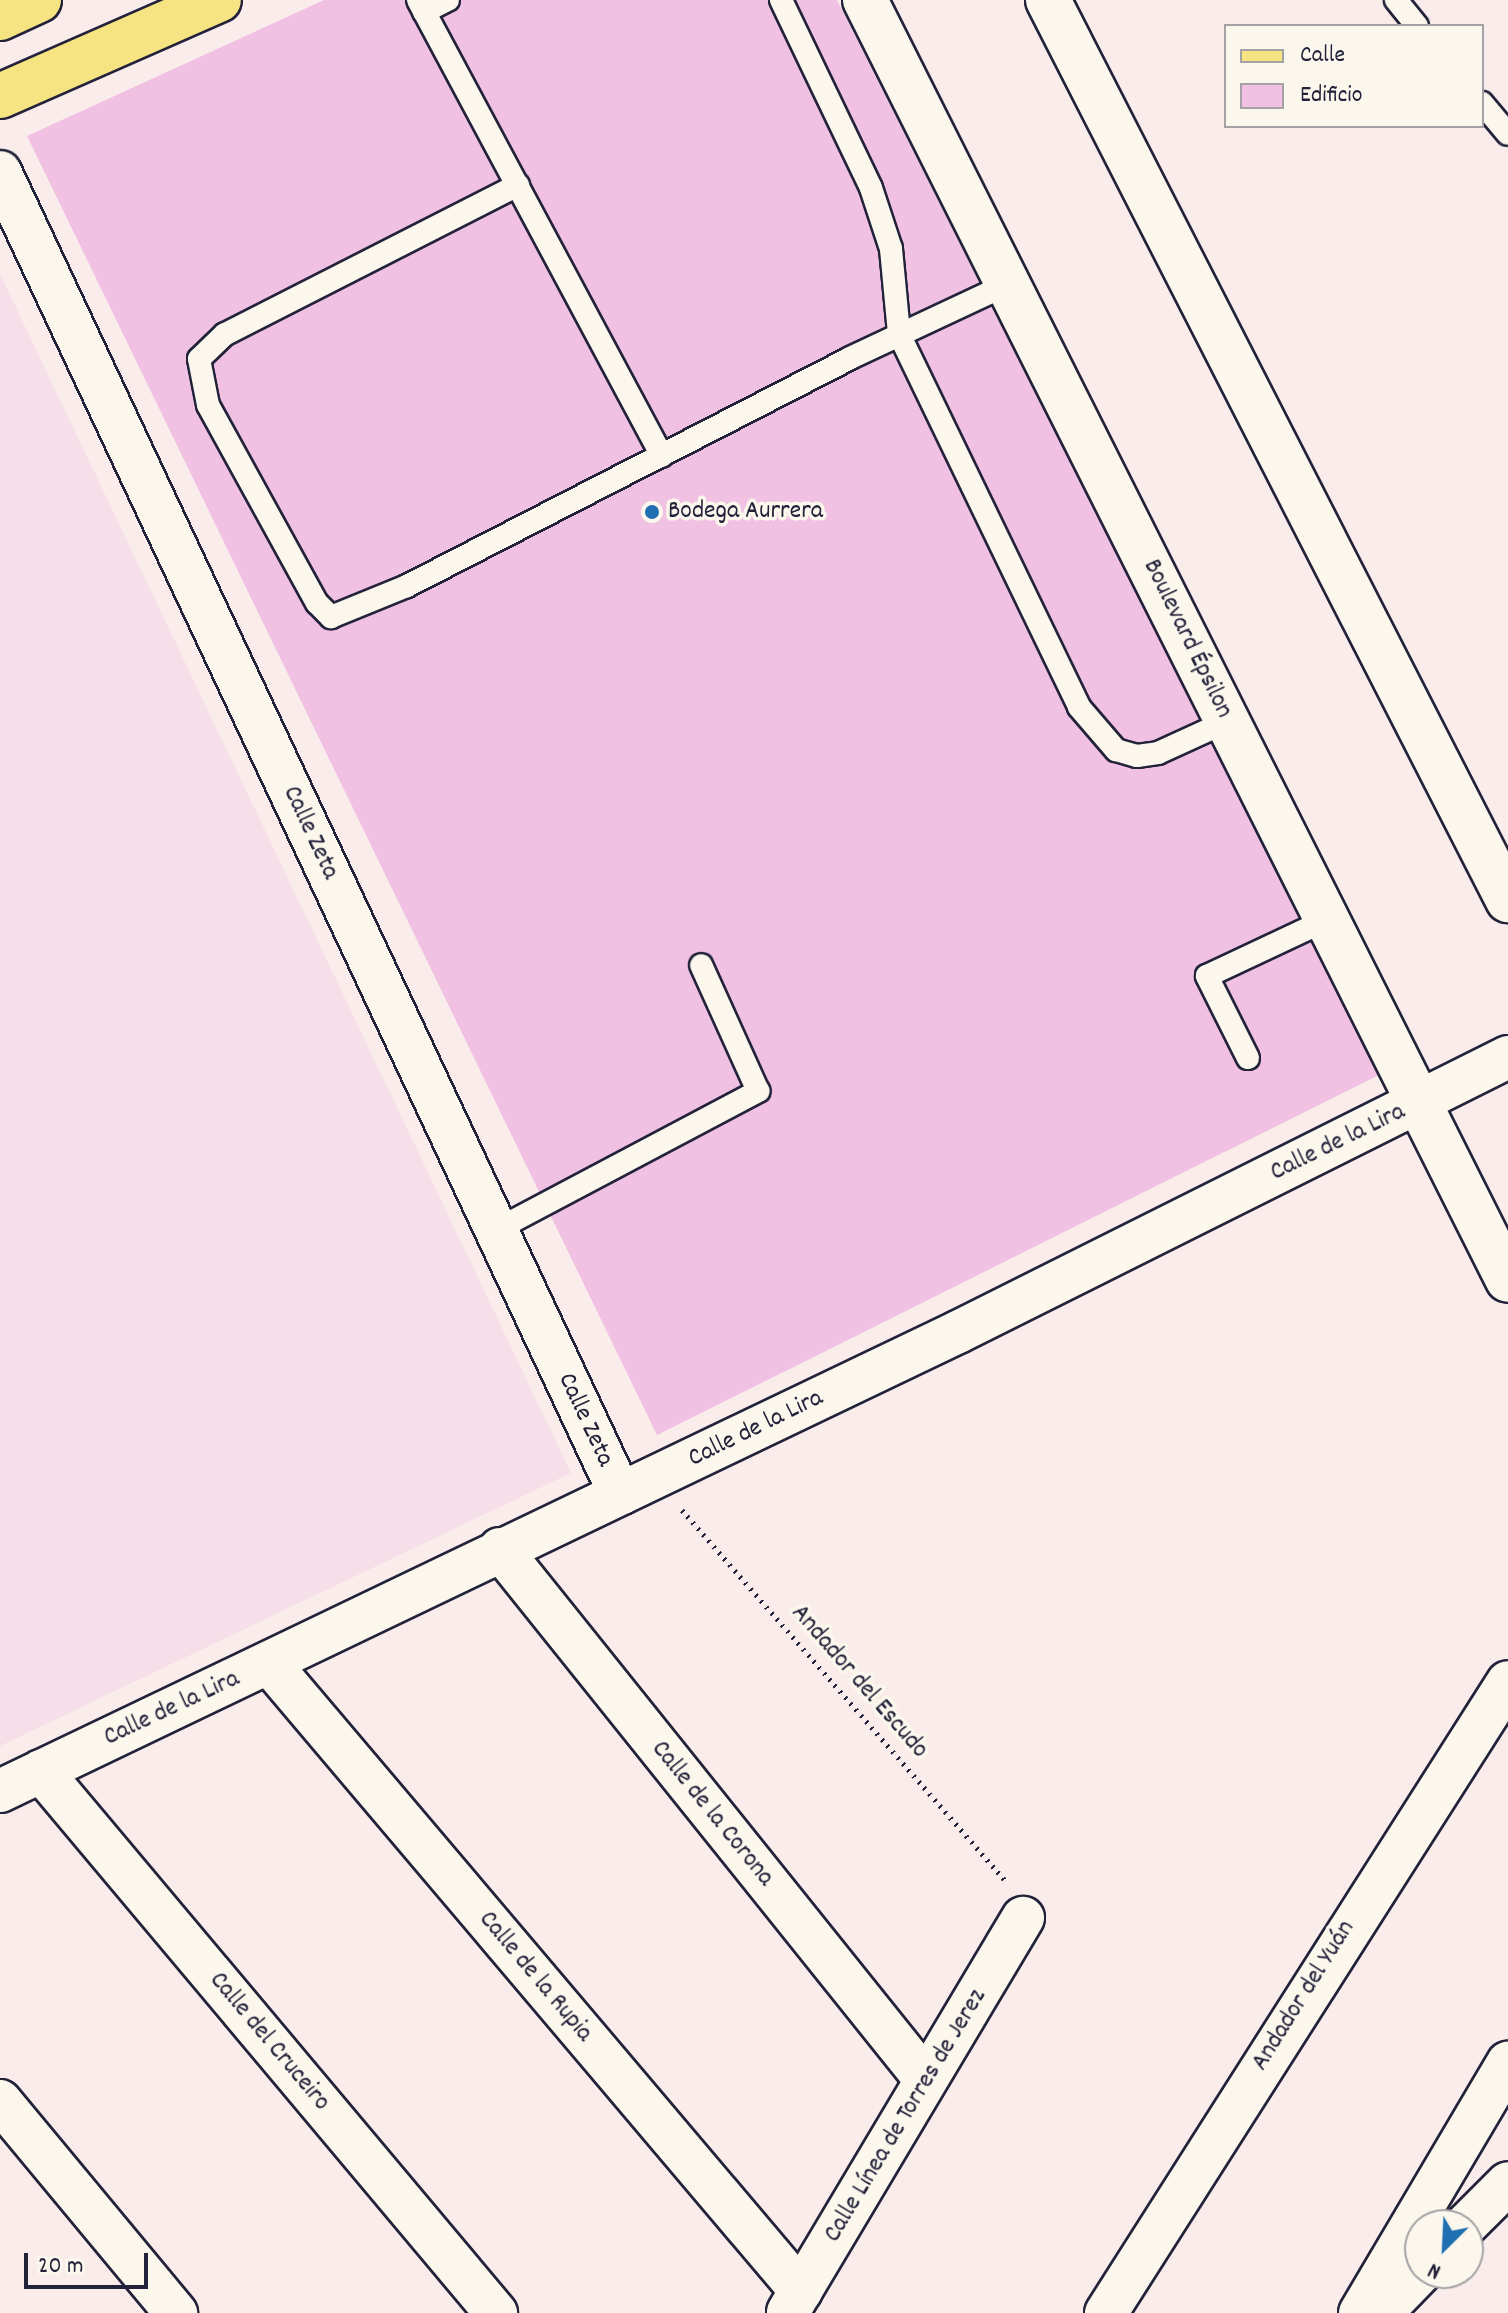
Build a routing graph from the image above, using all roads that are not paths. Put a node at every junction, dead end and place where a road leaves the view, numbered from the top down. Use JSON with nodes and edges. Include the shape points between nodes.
{"nodes":[{"id":1,"x":39,"y":0,"type":"edge"},
{"id":2,"x":219,"y":0,"type":"edge"},
{"id":3,"x":448,"y":0,"type":"edge"},
{"id":4,"x":781,"y":0,"type":"edge"},
{"id":5,"x":865,"y":0,"type":"edge"},
{"id":6,"x":1048,"y":0,"type":"edge"},
{"id":7,"x":1396,"y":0,"type":"edge"},
{"id":8,"x":421,"y":6,"type":"edge"},
{"id":9,"x":0,"y":18,"type":"edge"},
{"id":10,"x":1415,"y":24,"type":"edge"},
{"id":11,"x":0,"y":96,"type":"edge"},
{"id":12,"x":1484,"y":105,"type":"edge"},
{"id":13,"x":1508,"y":134,"type":"edge"},
{"id":14,"x":0,"y":172,"type":"edge"},
{"id":15,"x":518,"y":185,"type":"junction"},
{"id":16,"x":1010,"y":283,"type":"junction"},
{"id":17,"x":899,"y":334,"type":"junction"},
{"id":18,"x":662,"y":456,"type":"junction"},
{"id":19,"x":1228,"y":721,"type":"junction"},
{"id":20,"x":1508,"y":900,"type":"edge"},
{"id":21,"x":1328,"y":919,"type":"junction"},
{"id":22,"x":701,"y":965,"type":"dead end"},
{"id":23,"x":1508,"y":1057,"type":"edge"},
{"id":24,"x":1248,"y":1058,"type":"dead end"},
{"id":25,"x":1421,"y":1103,"type":"junction"},
{"id":26,"x":496,"y":1230,"type":"junction"},
{"id":27,"x":1508,"y":1280,"type":"edge"},
{"id":28,"x":637,"y":1486,"type":"junction"},
{"id":29,"x":500,"y":1549,"type":"junction"},
{"id":30,"x":269,"y":1663,"type":"junction"},
{"id":31,"x":1508,"y":1682,"type":"edge"},
{"id":32,"x":12,"y":1781,"type":"edge"},
{"id":33,"x":1023,"y":1918,"type":"road end"},
{"id":34,"x":1508,"y":2063,"type":"edge"},
{"id":35,"x":925,"y":2079,"type":"junction"},
{"id":36,"x":0,"y":2101,"type":"edge"},
{"id":37,"x":1508,"y":2183,"type":"edge"},
{"id":38,"x":1482,"y":2209,"type":"edge"},
{"id":39,"x":1404,"y":2289,"type":"edge"},
{"id":40,"x":794,"y":2302,"type":"edge"},
{"id":41,"x":176,"y":2313,"type":"edge"},
{"id":42,"x":496,"y":2313,"type":"edge"},
{"id":43,"x":1106,"y":2313,"type":"edge"},
{"id":44,"x":1360,"y":2313,"type":"edge"},
{"id":45,"x":1381,"y":2313,"type":"edge"}],
"edges":[{"from":1,"to":9,"type":"main road"},
{"from":2,"to":11,"type":"main road"},
{"from":3,"to":8,"type":"lane"},
{"from":4,"to":17,"type":"lane","via":[[875,200],[891,249]]},
{"from":5,"to":16,"type":"street","name":"Boulevard Épsilon"},
{"from":6,"to":20,"type":"street"},
{"from":7,"to":10,"type":"lane"},
{"from":8,"to":15,"type":"lane"},
{"from":12,"to":13,"type":"lane"},
{"from":14,"to":26,"type":"street","name":"Calle Zeta"},
{"from":15,"to":18,"type":"lane"},
{"from":15,"to":18,"type":"lane","via":[[213,342],[197,371],[208,405],[317,603],[331,617],[355,611]]},
{"from":16,"to":17,"type":"lane"},
{"from":16,"to":19,"type":"street","name":"Boulevard Épsilon"},
{"from":17,"to":18,"type":"lane"},
{"from":17,"to":19,"type":"lane","via":[[1095,731],[1116,750],[1137,756],[1158,753]]},
{"from":19,"to":21,"type":"street","name":"Boulevard Épsilon"},
{"from":21,"to":24,"type":"lane","via":[[1207,976]]},
{"from":21,"to":25,"type":"street","name":"Boulevard Épsilon"},
{"from":22,"to":26,"type":"lane","via":[[758,1091]]},
{"from":23,"to":25,"type":"street","name":"Calle de la Lira"},
{"from":25,"to":27,"type":"street","name":"Boulevard Épsilon"},
{"from":25,"to":28,"type":"street","name":"Calle de la Lira"},
{"from":26,"to":28,"type":"street","name":"Calle Zeta"},
{"from":28,"to":29,"type":"street","name":"Calle de la Lira"},
{"from":29,"to":30,"type":"street","name":"Calle de la Lira"},
{"from":29,"to":35,"type":"street","name":"Calle de la Corona"},
{"from":30,"to":32,"type":"street","name":"Calle de la Lira"},
{"from":30,"to":40,"type":"street","name":"Calle de la Rupia"},
{"from":31,"to":43,"type":"street","name":"Andador del Yuán"},
{"from":32,"to":42,"type":"street","name":"Calle del Cruceiro"},
{"from":33,"to":35,"type":"street","name":"Calle Línea de Torres de Jerez"},
{"from":34,"to":44,"type":"street"},
{"from":35,"to":40,"type":"street","name":"Calle Línea de Torres de Jerez"},
{"from":36,"to":41,"type":"street"},
{"from":37,"to":38,"type":"street"},
{"from":39,"to":45,"type":"street"}]}
